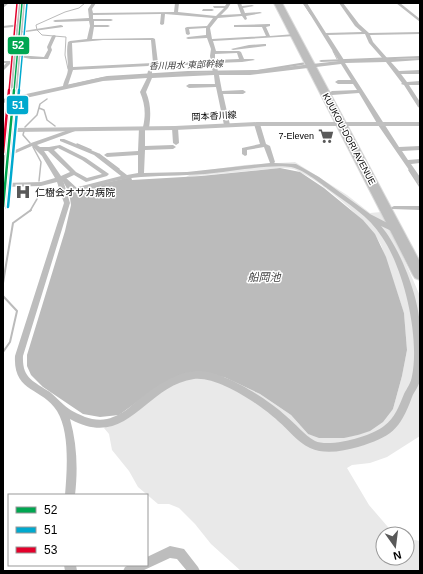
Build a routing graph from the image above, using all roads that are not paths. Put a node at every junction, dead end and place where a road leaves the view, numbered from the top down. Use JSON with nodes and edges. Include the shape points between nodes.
{"nodes":[{"id":1,"x":7,"y":3,"type":"edge"},
{"id":2,"x":22,"y":3,"type":"edge"},
{"id":3,"x":94,"y":3,"type":"edge"},
{"id":4,"x":177,"y":3,"type":"edge"},
{"id":5,"x":278,"y":3,"type":"edge"},
{"id":6,"x":284,"y":3,"type":"edge"},
{"id":7,"x":304,"y":3,"type":"edge"},
{"id":8,"x":342,"y":3,"type":"edge"},
{"id":9,"x":398,"y":3,"type":"edge"},
{"id":10,"x":228,"y":5,"type":"edge"},
{"id":11,"x":3,"y":7,"type":"edge"},
{"id":12,"x":203,"y":10,"type":"dead end"},
{"id":13,"x":243,"y":13,"type":"edge"},
{"id":14,"x":163,"y":14,"type":"junction"},
{"id":15,"x":176,"y":14,"type":"junction"},
{"id":16,"x":258,"y":16,"type":"junction"},
{"id":17,"x":91,"y":18,"type":"junction"},
{"id":18,"x":217,"y":18,"type":"junction"},
{"id":19,"x":168,"y":21,"type":"dead end"},
{"id":20,"x":420,"y":21,"type":"edge"},
{"id":21,"x":236,"y":24,"type":"dead end"},
{"id":22,"x":268,"y":25,"type":"dead end"},
{"id":23,"x":92,"y":26,"type":"junction"},
{"id":24,"x":3,"y":27,"type":"edge"},
{"id":25,"x":209,"y":27,"type":"junction"},
{"id":26,"x":19,"y":28,"type":"junction"},
{"id":27,"x":367,"y":33,"type":"junction"},
{"id":28,"x":420,"y":33,"type":"edge"},
{"id":29,"x":90,"y":34,"type":"junction"},
{"id":30,"x":111,"y":34,"type":"dead end"},
{"id":31,"x":325,"y":34,"type":"junction"},
{"id":32,"x":295,"y":35,"type":"junction"},
{"id":33,"x":54,"y":36,"type":"dead end"},
{"id":34,"x":269,"y":37,"type":"junction"},
{"id":35,"x":245,"y":38,"type":"junction"},
{"id":36,"x":89,"y":40,"type":"junction"},
{"id":37,"x":211,"y":40,"type":"junction"},
{"id":38,"x":232,"y":41,"type":"dead end"},
{"id":39,"x":264,"y":45,"type":"dead end"},
{"id":40,"x":250,"y":48,"type":"junction"},
{"id":41,"x":232,"y":49,"type":"dead end"},
{"id":42,"x":213,"y":53,"type":"junction"},
{"id":43,"x":420,"y":59,"type":"edge"},
{"id":44,"x":14,"y":60,"type":"junction"},
{"id":45,"x":253,"y":60,"type":"dead end"},
{"id":46,"x":386,"y":60,"type":"junction"},
{"id":47,"x":242,"y":61,"type":"junction"},
{"id":48,"x":3,"y":62,"type":"edge"},
{"id":49,"x":213,"y":62,"type":"junction"},
{"id":50,"x":342,"y":62,"type":"junction"},
{"id":51,"x":154,"y":65,"type":"junction"},
{"id":52,"x":313,"y":65,"type":"junction"},
{"id":53,"x":71,"y":69,"type":"junction"},
{"id":54,"x":3,"y":70,"type":"edge"},
{"id":55,"x":215,"y":72,"type":"junction"},
{"id":56,"x":420,"y":72,"type":"edge"},
{"id":57,"x":398,"y":73,"type":"junction"},
{"id":58,"x":150,"y":76,"type":"junction"},
{"id":59,"x":338,"y":82,"type":"dead end"},
{"id":60,"x":353,"y":82,"type":"junction"},
{"id":61,"x":420,"y":83,"type":"edge"},
{"id":62,"x":404,"y":84,"type":"junction"},
{"id":63,"x":219,"y":85,"type":"junction"},
{"id":64,"x":189,"y":86,"type":"dead end"},
{"id":65,"x":65,"y":88,"type":"junction"},
{"id":66,"x":243,"y":92,"type":"dead end"},
{"id":67,"x":359,"y":92,"type":"junction"},
{"id":68,"x":221,"y":93,"type":"junction"},
{"id":69,"x":332,"y":93,"type":"junction"},
{"id":70,"x":420,"y":93,"type":"edge"},
{"id":71,"x":410,"y":94,"type":"junction"},
{"id":72,"x":13,"y":99,"type":"junction"},
{"id":73,"x":3,"y":101,"type":"edge"},
{"id":74,"x":420,"y":106,"type":"edge"},
{"id":75,"x":257,"y":124,"type":"junction"},
{"id":76,"x":346,"y":124,"type":"junction"},
{"id":77,"x":381,"y":124,"type":"junction"},
{"id":78,"x":420,"y":124,"type":"edge"},
{"id":79,"x":227,"y":125,"type":"junction"},
{"id":80,"x":144,"y":128,"type":"junction"},
{"id":81,"x":175,"y":128,"type":"junction"},
{"id":82,"x":76,"y":129,"type":"junction"},
{"id":83,"x":9,"y":130,"type":"junction"},
{"id":84,"x":62,"y":140,"type":"dead end"},
{"id":85,"x":33,"y":144,"type":"junction"},
{"id":86,"x":263,"y":145,"type":"junction"},
{"id":87,"x":420,"y":148,"type":"edge"},
{"id":88,"x":40,"y":149,"type":"junction"},
{"id":89,"x":50,"y":149,"type":"junction"},
{"id":90,"x":398,"y":149,"type":"junction"},
{"id":91,"x":141,"y":151,"type":"junction"},
{"id":92,"x":7,"y":154,"type":"junction"},
{"id":93,"x":245,"y":154,"type":"dead end"},
{"id":94,"x":107,"y":155,"type":"dead end"},
{"id":95,"x":420,"y":161,"type":"edge"},
{"id":96,"x":272,"y":162,"type":"dead end"},
{"id":97,"x":407,"y":162,"type":"junction"},
{"id":98,"x":74,"y":173,"type":"junction"},
{"id":99,"x":141,"y":175,"type":"junction"},
{"id":100,"x":126,"y":177,"type":"junction"},
{"id":101,"x":59,"y":179,"type":"junction"},
{"id":102,"x":420,"y":182,"type":"edge"},
{"id":103,"x":4,"y":185,"type":"edge"},
{"id":104,"x":80,"y":188,"type":"dead end"},
{"id":105,"x":3,"y":207,"type":"edge"},
{"id":106,"x":394,"y":208,"type":"junction"},
{"id":107,"x":420,"y":208,"type":"edge"},
{"id":108,"x":368,"y":215,"type":"junction"},
{"id":109,"x":399,"y":233,"type":"junction"},
{"id":110,"x":420,"y":257,"type":"edge"},
{"id":111,"x":420,"y":275,"type":"edge"},
{"id":112,"x":61,"y":409,"type":"junction"},
{"id":113,"x":70,"y":494,"type":"edge"},
{"id":114,"x":148,"y":563,"type":"edge"},
{"id":115,"x":140,"y":566,"type":"edge"},
{"id":116,"x":129,"y":571,"type":"edge"},
{"id":117,"x":194,"y":571,"type":"edge"}],
"edges":[{"from":1,"to":11,"type":"street"},
{"from":2,"to":26,"type":"main road"},
{"from":3,"to":17,"type":"street","via":[[90,8]]},
{"from":4,"to":15,"type":"street"},
{"from":5,"to":32,"type":"highway","name":"KUUKOU-DORI AVENUE"},
{"from":6,"to":52,"type":"highway","name":"KUUKOU-DORI AVENUE"},
{"from":7,"to":31,"type":"street"},
{"from":8,"to":27,"type":"street","via":[[357,25]]},
{"from":9,"to":20,"type":"street"},
{"from":10,"to":12,"type":"street"},
{"from":10,"to":13,"type":"street"},
{"from":10,"to":18,"type":"street"},
{"from":13,"to":16,"type":"street"},
{"from":13,"to":16,"type":"street"},
{"from":13,"to":16,"type":"street"},
{"from":13,"to":18,"type":"street"},
{"from":13,"to":21,"type":"street"},
{"from":14,"to":15,"type":"street"},
{"from":14,"to":17,"type":"street"},
{"from":14,"to":19,"type":"street","via":[[162,23]]},
{"from":15,"to":18,"type":"street"},
{"from":17,"to":23,"type":"street"},
{"from":17,"to":23,"type":"street","via":[[108,25]]},
{"from":17,"to":26,"type":"street","via":[[55,20],[59,27]]},
{"from":18,"to":25,"type":"street"},
{"from":22,"to":34,"type":"street","via":[[263,26]]},
{"from":23,"to":29,"type":"street"},
{"from":24,"to":26,"type":"street"},
{"from":25,"to":37,"type":"street"},
{"from":25,"to":37,"type":"street","via":[[187,28],[188,35]]},
{"from":26,"to":44,"type":"main road"},
{"from":27,"to":28,"type":"street"},
{"from":27,"to":31,"type":"street"},
{"from":27,"to":46,"type":"street"},
{"from":29,"to":30,"type":"street"},
{"from":29,"to":36,"type":"street"},
{"from":31,"to":50,"type":"street"},
{"from":32,"to":34,"type":"street"},
{"from":32,"to":52,"type":"highway","name":"KUUKOU-DORI AVENUE"},
{"from":33,"to":44,"type":"street","via":[[46,58]]},
{"from":34,"to":35,"type":"street"},
{"from":35,"to":37,"type":"street"},
{"from":35,"to":40,"type":"street"},
{"from":36,"to":51,"type":"street","via":[[153,39]]},
{"from":36,"to":53,"type":"street","via":[[70,42],[68,50]]},
{"from":37,"to":38,"type":"street"},
{"from":37,"to":42,"type":"street"},
{"from":39,"to":40,"type":"street"},
{"from":40,"to":41,"type":"street"},
{"from":42,"to":47,"type":"street","via":[[239,52]]},
{"from":42,"to":49,"type":"street"},
{"from":43,"to":46,"type":"street"},
{"from":44,"to":48,"type":"street"},
{"from":44,"to":54,"type":"street"},
{"from":44,"to":72,"type":"main road"},
{"from":45,"to":47,"type":"street"},
{"from":46,"to":50,"type":"street"},
{"from":46,"to":57,"type":"street"},
{"from":47,"to":49,"type":"street"},
{"from":49,"to":51,"type":"street"},
{"from":49,"to":55,"type":"street"},
{"from":50,"to":52,"type":"street"},
{"from":50,"to":60,"type":"street"},
{"from":51,"to":53,"type":"street"},
{"from":51,"to":58,"type":"street"},
{"from":52,"to":55,"type":"street","via":[[250,73]]},
{"from":52,"to":69,"type":"highway","name":"KUUKOU-DORI AVENUE"},
{"from":52,"to":76,"type":"highway","name":"KUUKOU-DORI AVENUE"},
{"from":53,"to":65,"type":"street"},
{"from":55,"to":58,"type":"street"},
{"from":55,"to":63,"type":"street"},
{"from":56,"to":57,"type":"street"},
{"from":57,"to":62,"type":"street"},
{"from":58,"to":65,"type":"street","via":[[97,80]]},
{"from":58,"to":80,"type":"street","via":[[143,92],[149,115]]},
{"from":59,"to":60,"type":"street"},
{"from":60,"to":67,"type":"street"},
{"from":61,"to":62,"type":"street"},
{"from":62,"to":71,"type":"street"},
{"from":63,"to":64,"type":"street"},
{"from":63,"to":68,"type":"street"},
{"from":65,"to":72,"type":"street"},
{"from":66,"to":68,"type":"street"},
{"from":67,"to":69,"type":"street"},
{"from":67,"to":77,"type":"street"},
{"from":68,"to":79,"type":"street"},
{"from":69,"to":76,"type":"highway","name":"KUUKOU-DORI AVENUE"},
{"from":70,"to":71,"type":"street"},
{"from":71,"to":74,"type":"street"},
{"from":72,"to":73,"type":"street"},
{"from":72,"to":83,"type":"main road"},
{"from":75,"to":76,"type":"main road","name":"岡本香川線"},
{"from":75,"to":79,"type":"main road","name":"岡本香川線"},
{"from":75,"to":86,"type":"street"},
{"from":76,"to":77,"type":"main road","name":"岡本香川線"},
{"from":76,"to":106,"type":"highway","name":"KUUKOU-DORI AVENUE"},
{"from":76,"to":109,"type":"highway","name":"KUUKOU-DORI AVENUE"},
{"from":77,"to":78,"type":"main road","name":"岡本香川線"},
{"from":77,"to":90,"type":"street"},
{"from":79,"to":81,"type":"main road","name":"岡本香川線"},
{"from":80,"to":81,"type":"main road","name":"岡本香川線"},
{"from":80,"to":82,"type":"main road","name":"岡本香川線"},
{"from":80,"to":91,"type":"street"},
{"from":81,"to":91,"type":"street","via":[[174,145],[158,145]]},
{"from":82,"to":83,"type":"main road","name":"岡本香川線"},
{"from":82,"to":85,"type":"street"},
{"from":83,"to":92,"type":"main road"},
{"from":84,"to":100,"type":"street","via":[[96,154]]},
{"from":85,"to":88,"type":"street"},
{"from":85,"to":92,"type":"street"},
{"from":86,"to":93,"type":"street","via":[[244,149]]},
{"from":86,"to":96,"type":"street","via":[[267,146]]},
{"from":87,"to":90,"type":"street"},
{"from":88,"to":89,"type":"street"},
{"from":88,"to":101,"type":"street"},
{"from":89,"to":98,"type":"street"},
{"from":89,"to":98,"type":"street","via":[[58,146],[106,174],[86,180]]},
{"from":90,"to":97,"type":"street"},
{"from":91,"to":94,"type":"street"},
{"from":91,"to":99,"type":"street"},
{"from":92,"to":103,"type":"main road"},
{"from":95,"to":97,"type":"street"},
{"from":97,"to":102,"type":"street"},
{"from":98,"to":101,"type":"street"},
{"from":99,"to":100,"type":"street"},
{"from":99,"to":108,"type":"street","via":[[187,174],[290,164],[318,178]]},
{"from":100,"to":104,"type":"street"},
{"from":101,"to":103,"type":"street","via":[[36,184]]},
{"from":101,"to":112,"type":"street","via":[[66,192],[67,203],[19,356],[19,368],[34,388]]},
{"from":103,"to":105,"type":"main road"},
{"from":106,"to":107,"type":"street"},
{"from":106,"to":110,"type":"highway","name":"KUUKOU-DORI AVENUE"},
{"from":108,"to":109,"type":"street"},
{"from":108,"to":112,"type":"street","via":[[390,244],[416,322],[416,379],[403,412],[387,431],[374,438],[352,444],[319,447],[296,432],[280,416],[237,388],[216,377],[204,375],[194,375],[175,381],[119,420],[92,423],[80,420]]},
{"from":109,"to":111,"type":"highway","name":"KUUKOU-DORI AVENUE"},
{"from":112,"to":113,"type":"street","via":[[70,443]]},
{"from":114,"to":117,"type":"street","via":[[170,552],[180,553]]},
{"from":115,"to":116,"type":"street"}]}
